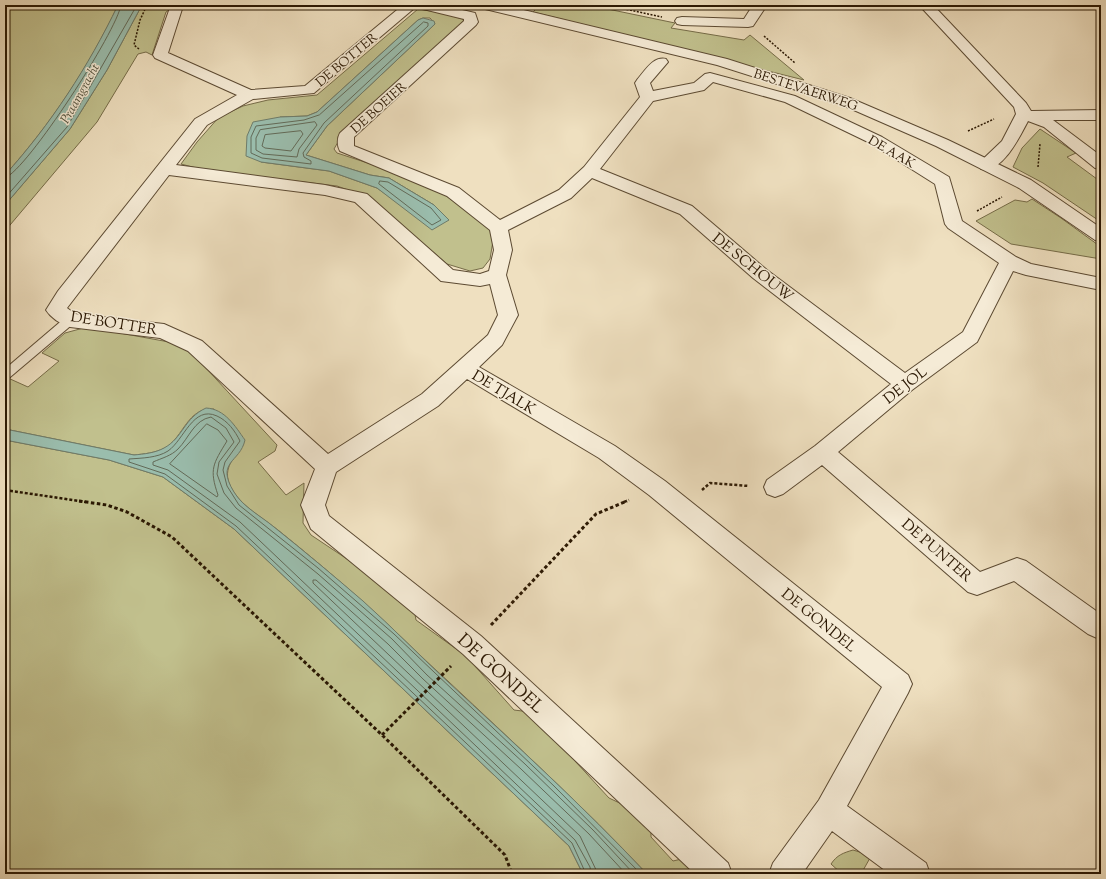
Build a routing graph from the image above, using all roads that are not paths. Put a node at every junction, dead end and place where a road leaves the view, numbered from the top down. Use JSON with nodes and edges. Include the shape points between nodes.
{"nodes":[{"id":1,"x":179,"y":5,"type":"edge"},
{"id":2,"x":412,"y":5,"type":"edge"},
{"id":3,"x":424,"y":5,"type":"edge"},
{"id":4,"x":486,"y":5,"type":"edge"},
{"id":5,"x":760,"y":5,"type":"edge"},
{"id":6,"x":926,"y":5,"type":"edge"},
{"id":7,"x":682,"y":21,"type":"road end"},
{"id":8,"x":661,"y":62,"type":"dead end"},
{"id":9,"x":722,"y":62,"type":"junction"},
{"id":10,"x":710,"y":77,"type":"junction"},
{"id":11,"x":249,"y":96,"type":"junction"},
{"id":12,"x":648,"y":97,"type":"junction"},
{"id":13,"x":1024,"y":114,"type":"junction"},
{"id":14,"x":1101,"y":115,"type":"edge"},
{"id":15,"x":987,"y":164,"type":"junction"},
{"id":16,"x":1101,"y":164,"type":"edge"},
{"id":17,"x":164,"y":169,"type":"junction"},
{"id":18,"x":590,"y":171,"type":"junction"},
{"id":19,"x":499,"y":228,"type":"junction"},
{"id":20,"x":1101,"y":236,"type":"edge"},
{"id":21,"x":1009,"y":261,"type":"junction"},
{"id":22,"x":497,"y":275,"type":"junction"},
{"id":23,"x":1101,"y":284,"type":"edge"},
{"id":24,"x":70,"y":320,"type":"junction"},
{"id":25,"x":465,"y":368,"type":"junction"},
{"id":26,"x":5,"y":375,"type":"edge"},
{"id":27,"x":905,"y":384,"type":"junction"},
{"id":28,"x":607,"y":452,"type":"joint"},
{"id":29,"x":823,"y":452,"type":"junction"},
{"id":30,"x":327,"y":466,"type":"junction"},
{"id":31,"x":775,"y":487,"type":"road end"},
{"id":32,"x":1101,"y":624,"type":"edge"},
{"id":33,"x":829,"y":810,"type":"junction"},
{"id":34,"x":718,"y":874,"type":"edge"},
{"id":35,"x":784,"y":874,"type":"edge"},
{"id":36,"x":915,"y":874,"type":"edge"}],
"edges":[{"from":1,"to":11,"type":"street","via":[[160,55]]},
{"from":2,"to":11,"type":"street","name":"DE BOTTER","via":[[309,90]]},
{"from":3,"to":19,"type":"street","name":"DE BOEIER","via":[[470,16],[471,22],[346,136],[346,148],[452,192]]},
{"from":4,"to":9,"type":"street","name":"BESTEVAERWEG"},
{"from":5,"to":7,"type":"street","via":[[748,23]]},
{"from":6,"to":13,"type":"street","via":[[1021,106]]},
{"from":8,"to":12,"type":"street","via":[[642,83]]},
{"from":9,"to":10,"type":"street"},
{"from":9,"to":15,"type":"street","name":"BESTEVAERWEG","via":[[845,101]]},
{"from":10,"to":12,"type":"street","via":[[699,87]]},
{"from":10,"to":21,"type":"street","name":"DE AAK","via":[[790,99],[876,140],[943,181],[954,224]]},
{"from":11,"to":17,"type":"street","name":"DE BOTTER","via":[[201,122]]},
{"from":12,"to":18,"type":"street"},
{"from":13,"to":14,"type":"street"},
{"from":13,"to":15,"type":"street","via":[[1009,142]]},
{"from":13,"to":16,"type":"street","via":[[1050,124]]},
{"from":15,"to":20,"type":"street","name":"BESTEVAERWEG","via":[[1034,190]]},
{"from":17,"to":22,"type":"street","via":[[325,190],[361,198],[448,276],[480,280]]},
{"from":17,"to":24,"type":"street","name":"DE BOTTER","via":[[56,310]]},
{"from":18,"to":19,"type":"street","via":[[565,194]]},
{"from":18,"to":27,"type":"street","name":"DE SCHOUW","via":[[686,210],[760,274]]},
{"from":19,"to":22,"type":"street","via":[[503,250]]},
{"from":21,"to":23,"type":"street","name":"DE AAK","via":[[1026,269]]},
{"from":21,"to":27,"type":"street","name":"DE JOL","via":[[970,337]]},
{"from":22,"to":25,"type":"street","via":[[508,314],[494,340]]},
{"from":24,"to":26,"type":"lane"},
{"from":24,"to":30,"type":"street","name":"DE BOTTER","via":[[164,331],[195,346]]},
{"from":25,"to":28,"type":"street","name":"DE TJALK"},
{"from":25,"to":30,"type":"street","name":"DE TJALK","via":[[430,400]]},
{"from":27,"to":29,"type":"street","name":"DE JOL"},
{"from":28,"to":33,"type":"street","name":"DE GONDEL","via":[[682,507],[899,684]]},
{"from":29,"to":31,"type":"street","name":"DE JOL"},
{"from":29,"to":32,"type":"street","name":"DE PUNTER","via":[[977,584],[1017,569],[1097,626]]},
{"from":30,"to":34,"type":"street","name":"DE GONDEL","via":[[313,505],[319,522],[472,645]]},
{"from":33,"to":35,"type":"street","name":"DE GONDEL"},
{"from":33,"to":36,"type":"street"}]}
